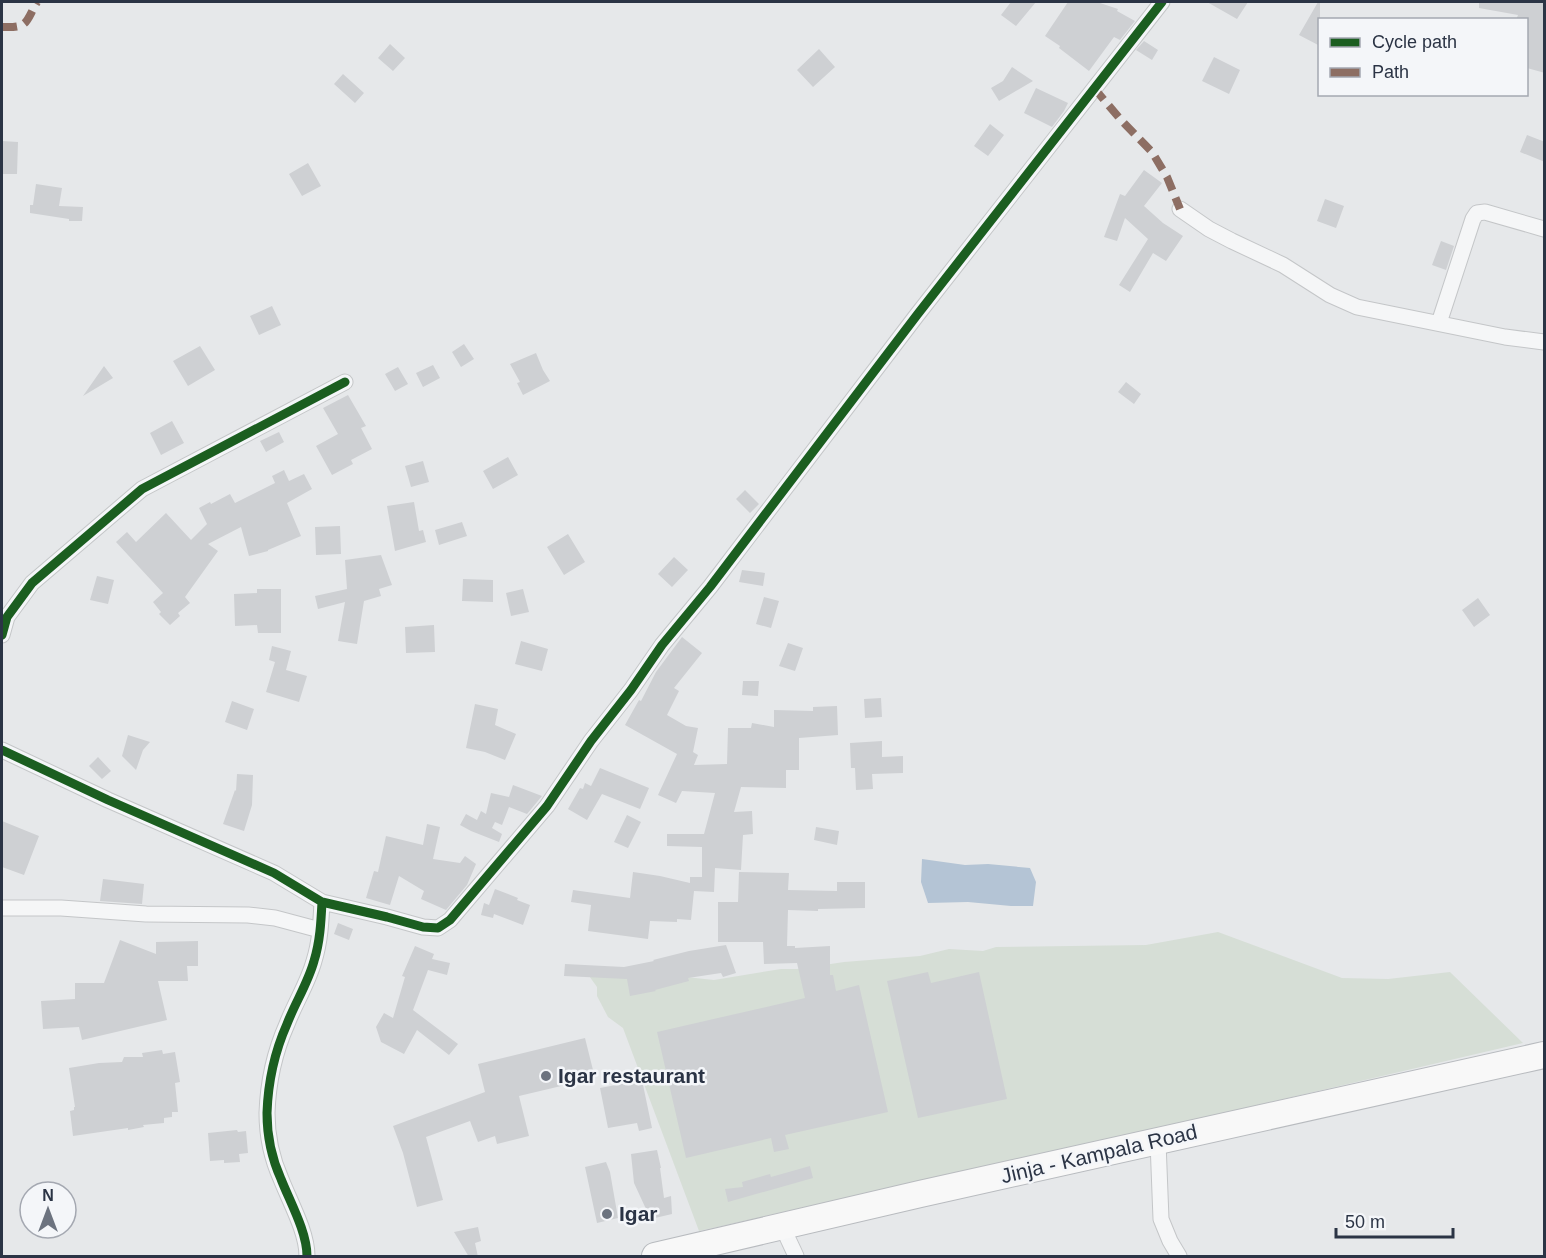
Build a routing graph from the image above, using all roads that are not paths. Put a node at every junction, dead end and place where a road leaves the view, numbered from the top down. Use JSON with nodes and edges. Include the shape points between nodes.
{"nodes":[{"id":1,"x":1162,"y":2,"type":"edge"},
{"id":2,"x":1180,"y":209,"type":"dead end"},
{"id":3,"x":1545,"y":230,"type":"edge"},
{"id":4,"x":1439,"y":323,"type":"junction"},
{"id":5,"x":1545,"y":342,"type":"edge"},
{"id":6,"x":345,"y":382,"type":"dead end"},
{"id":7,"x":2,"y":635,"type":"edge"},
{"id":8,"x":2,"y":750,"type":"edge"},
{"id":9,"x":322,"y":902,"type":"junction"},
{"id":10,"x":2,"y":908,"type":"edge"},
{"id":11,"x":320,"y":930,"type":"junction"},
{"id":12,"x":1545,"y":1054,"type":"edge"},
{"id":13,"x":1158,"y":1142,"type":"junction"},
{"id":14,"x":782,"y":1226,"type":"junction"},
{"id":15,"x":307,"y":1257,"type":"edge"},
{"id":16,"x":655,"y":1257,"type":"edge"},
{"id":17,"x":796,"y":1257,"type":"edge"},
{"id":18,"x":1179,"y":1257,"type":"edge"}],
"edges":[{"from":1,"to":9,"type":"street","via":[[662,645],[547,806],[450,920],[438,928],[423,927]]},
{"from":2,"to":4,"type":"street","via":[[1209,229],[1357,307]]},
{"from":3,"to":4,"type":"street","via":[[1477,213]]},
{"from":4,"to":5,"type":"street"},
{"from":6,"to":7,"type":"street","via":[[142,489],[32,583],[7,617]]},
{"from":8,"to":9,"type":"street","via":[[274,873]]},
{"from":9,"to":11,"type":"street"},
{"from":10,"to":11,"type":"street","via":[[248,915]]},
{"from":11,"to":15,"type":"street","via":[[313,964],[275,1060],[267,1112],[274,1159],[299,1221]]},
{"from":12,"to":13,"type":"highway","name":"Jinja - Kampala Road"},
{"from":13,"to":14,"type":"highway","name":"Jinja - Kampala Road"},
{"from":13,"to":18,"type":"street","via":[[1161,1219]]},
{"from":14,"to":16,"type":"highway","name":"Jinja - Kampala Road"},
{"from":14,"to":17,"type":"street"}]}
